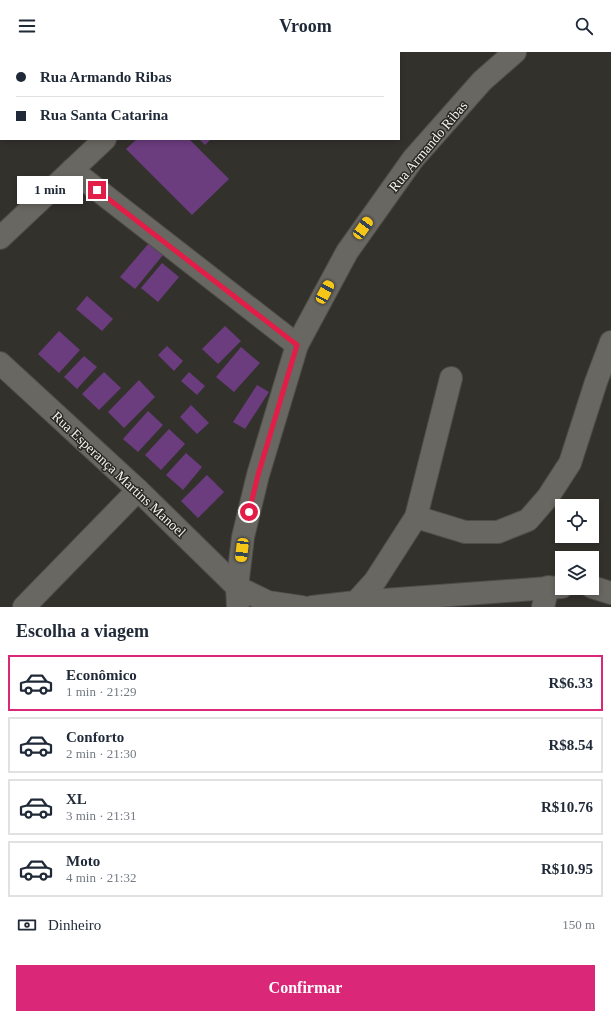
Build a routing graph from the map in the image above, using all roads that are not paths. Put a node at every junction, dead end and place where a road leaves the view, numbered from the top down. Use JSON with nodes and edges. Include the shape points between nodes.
{"nodes":[{"id":1,"x":515,"y":52,"type":"edge"},
{"id":2,"x":104,"y":140,"type":"edge"},
{"id":3,"x":72,"y":170,"type":"junction"},
{"id":4,"x":0,"y":238,"type":"edge"},
{"id":5,"x":611,"y":342,"type":"edge"},
{"id":6,"x":297,"y":345,"type":"junction"},
{"id":7,"x":0,"y":363,"type":"edge"},
{"id":8,"x":451,"y":378,"type":"dead end"},
{"id":9,"x":138,"y":490,"type":"junction"},
{"id":10,"x":416,"y":517,"type":"junction"},
{"id":11,"x":599,"y":589,"type":"edge"},
{"id":12,"x":611,"y":593,"type":"edge"},
{"id":13,"x":551,"y":594,"type":"edge"},
{"id":14,"x":237,"y":597,"type":"edge"},
{"id":15,"x":356,"y":602,"type":"junction"},
{"id":16,"x":24,"y":607,"type":"edge"},
{"id":17,"x":302,"y":607,"type":"edge"},
{"id":18,"x":312,"y":607,"type":"edge"}],
"edges":[{"from":1,"to":6,"type":"street","name":"Rua Armando Ribas","via":[[482,82],[413,160],[347,252]]},
{"from":2,"to":3,"type":"street"},
{"from":3,"to":4,"type":"street"},
{"from":3,"to":6,"type":"street"},
{"from":5,"to":10,"type":"street","via":[[570,463],[548,497],[528,520],[498,532],[465,532]]},
{"from":6,"to":14,"type":"street","name":"Rua Armando Ribas","via":[[258,475],[244,538]]},
{"from":7,"to":9,"type":"street","name":"Rua Esperança Martins Manoel"},
{"from":8,"to":10,"type":"street"},
{"from":9,"to":14,"type":"street","name":"Rua Esperança Martins Manoel"},
{"from":9,"to":16,"type":"street"},
{"from":10,"to":15,"type":"street","via":[[375,581]]},
{"from":11,"to":12,"type":"street"},
{"from":13,"to":15,"type":"street"},
{"from":14,"to":17,"type":"street","name":"Rua Esperança Martins Manoel"},
{"from":15,"to":18,"type":"street"}]}
